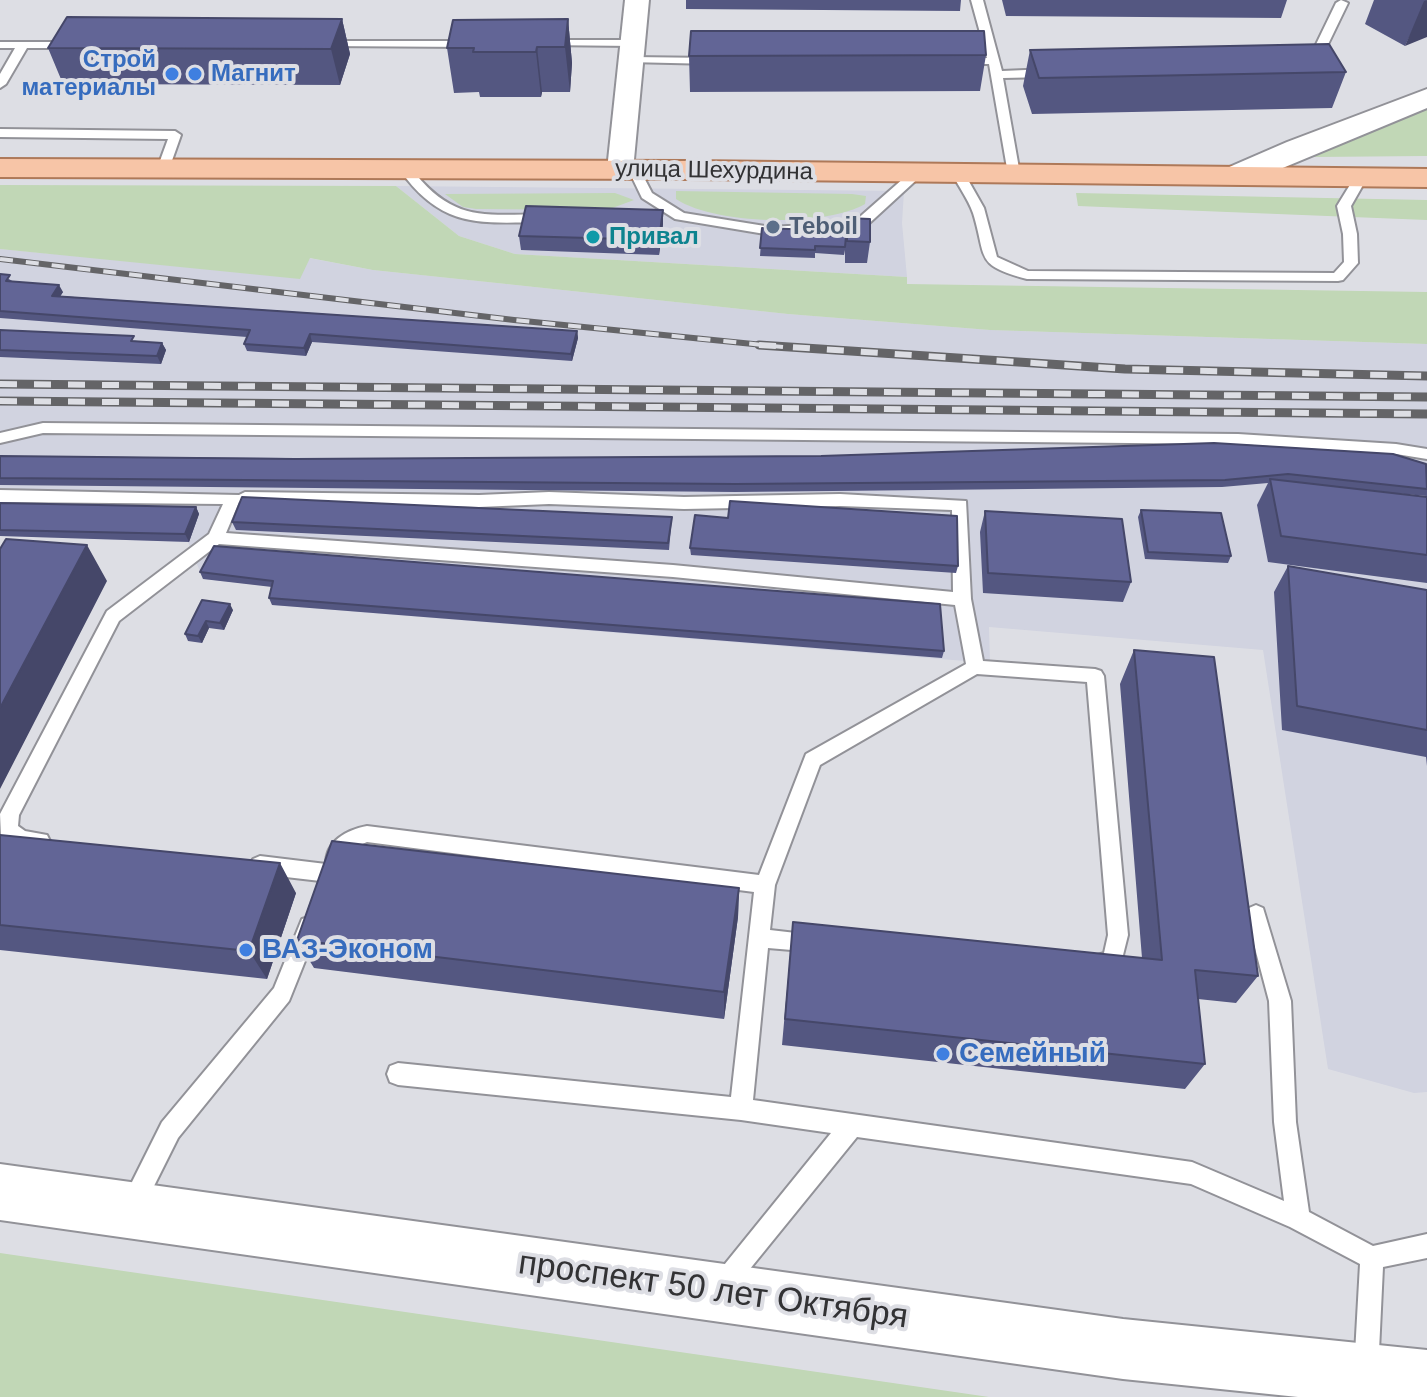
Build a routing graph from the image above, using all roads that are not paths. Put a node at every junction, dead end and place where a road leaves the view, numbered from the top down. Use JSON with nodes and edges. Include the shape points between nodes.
{"nodes":[{"id":1,"x":637,"y":0,"type":"edge"},
{"id":2,"x":977,"y":0,"type":"edge"},
{"id":3,"x":1341,"y":1,"type":"edge"},
{"id":4,"x":320,"y":44,"type":"edge"},
{"id":5,"x":477,"y":44,"type":"edge"},
{"id":6,"x":539,"y":44,"type":"edge"},
{"id":7,"x":0,"y":45,"type":"edge"},
{"id":8,"x":23,"y":45,"type":"junction"},
{"id":9,"x":86,"y":45,"type":"edge"},
{"id":10,"x":632,"y":52,"type":"junction"},
{"id":11,"x":734,"y":61,"type":"edge"},
{"id":12,"x":948,"y":61,"type":"edge"},
{"id":13,"x":994,"y":61,"type":"junction"},
{"id":14,"x":1295,"y":67,"type":"edge"},
{"id":15,"x":1059,"y":73,"type":"edge"},
{"id":16,"x":996,"y":75,"type":"junction"},
{"id":17,"x":0,"y":84,"type":"edge"},
{"id":18,"x":1427,"y":98,"type":"edge"},
{"id":19,"x":0,"y":133,"type":"edge"},
{"id":20,"x":0,"y":168,"type":"edge"},
{"id":21,"x":163,"y":169,"type":"junction"},
{"id":22,"x":406,"y":170,"type":"junction"},
{"id":23,"x":627,"y":170,"type":"junction"},
{"id":24,"x":918,"y":173,"type":"junction"},
{"id":25,"x":958,"y":174,"type":"junction"},
{"id":26,"x":1014,"y":174,"type":"junction"},
{"id":27,"x":1238,"y":175,"type":"junction"},
{"id":28,"x":1361,"y":178,"type":"junction"},
{"id":29,"x":1427,"y":178,"type":"edge"},
{"id":30,"x":680,"y":216,"type":"junction"},
{"id":31,"x":565,"y":217,"type":"edge"},
{"id":32,"x":652,"y":217,"type":"edge"},
{"id":33,"x":0,"y":438,"type":"edge"},
{"id":34,"x":1427,"y":454,"type":"edge"},
{"id":35,"x":0,"y":496,"type":"edge"},
{"id":36,"x":233,"y":498,"type":"junction"},
{"id":37,"x":216,"y":538,"type":"junction"},
{"id":38,"x":962,"y":599,"type":"junction"},
{"id":39,"x":975,"y":667,"type":"junction"},
{"id":40,"x":52,"y":842,"type":"edge"},
{"id":41,"x":237,"y":863,"type":"edge"},
{"id":42,"x":765,"y":885,"type":"junction"},
{"id":43,"x":313,"y":913,"type":"edge"},
{"id":44,"x":1256,"y":914,"type":"dead end"},
{"id":45,"x":760,"y":938,"type":"junction"},
{"id":46,"x":838,"y":945,"type":"edge"},
{"id":47,"x":1071,"y":966,"type":"edge"},
{"id":48,"x":398,"y":1074,"type":"dead end"},
{"id":49,"x":741,"y":1109,"type":"junction"},
{"id":50,"x":852,"y":1125,"type":"junction"},
{"id":51,"x":0,"y":1192,"type":"edge"},
{"id":52,"x":130,"y":1209,"type":"junction"},
{"id":53,"x":1298,"y":1219,"type":"junction"},
{"id":54,"x":1427,"y":1246,"type":"edge"},
{"id":55,"x":1372,"y":1258,"type":"junction"},
{"id":56,"x":717,"y":1291,"type":"junction"},
{"id":57,"x":1427,"y":1380,"type":"edge"},
{"id":58,"x":1371,"y":1384,"type":"edge"}],
"edges":[{"from":1,"to":10,"type":"street"},
{"from":2,"to":13,"type":"lane"},
{"from":3,"to":14,"type":"lane","via":[[1311,66]]},
{"from":4,"to":5,"type":"lane"},
{"from":6,"to":10,"type":"lane"},
{"from":7,"to":8,"type":"lane"},
{"from":8,"to":9,"type":"lane"},
{"from":8,"to":17,"type":"lane"},
{"from":10,"to":11,"type":"lane"},
{"from":10,"to":23,"type":"street"},
{"from":12,"to":13,"type":"lane"},
{"from":13,"to":16,"type":"lane"},
{"from":15,"to":16,"type":"lane"},
{"from":16,"to":26,"type":"lane"},
{"from":18,"to":27,"type":"main road"},
{"from":19,"to":21,"type":"lane","via":[[175,135]]},
{"from":20,"to":21,"type":"main road","name":"улица Шехурдина"},
{"from":21,"to":22,"type":"main road","name":"улица Шехурдина"},
{"from":22,"to":23,"type":"main road","name":"улица Шехурдина"},
{"from":22,"to":31,"type":"lane","via":[[420,191],[463,218]]},
{"from":23,"to":24,"type":"main road","name":"улица Шехурдина"},
{"from":23,"to":30,"type":"lane","via":[[647,195]]},
{"from":24,"to":25,"type":"main road","name":"улица Шехурдина"},
{"from":24,"to":30,"type":"lane","via":[[858,226],[771,231]]},
{"from":25,"to":26,"type":"main road","name":"улица Шехурдина"},
{"from":25,"to":28,"type":"lane","via":[[979,213],[985,254],[1000,268],[1027,275],[1338,277],[1351,263],[1344,206]]},
{"from":26,"to":27,"type":"main road","name":"улица Шехурдина"},
{"from":27,"to":28,"type":"main road","name":"улица Шехурдина"},
{"from":28,"to":29,"type":"main road","name":"улица Шехурдина"},
{"from":30,"to":32,"type":"lane"},
{"from":33,"to":34,"type":"lane","via":[[43,428],[1206,439]]},
{"from":35,"to":36,"type":"lane"},
{"from":36,"to":37,"type":"lane"},
{"from":36,"to":38,"type":"lane","via":[[960,505]]},
{"from":37,"to":38,"type":"lane","via":[[673,571]]},
{"from":37,"to":40,"type":"lane","via":[[113,616],[9,815],[8,830],[21,839]]},
{"from":38,"to":39,"type":"lane"},
{"from":39,"to":42,"type":"lane","via":[[813,760]]},
{"from":39,"to":47,"type":"lane","via":[[1095,676],[1118,935],[1113,960]]},
{"from":41,"to":42,"type":"lane","via":[[326,880],[338,850],[351,837],[367,834]]},
{"from":42,"to":45,"type":"lane"},
{"from":43,"to":52,"type":"lane","via":[[282,994],[170,1130]]},
{"from":44,"to":53,"type":"lane","via":[[1280,1001],[1285,1122]]},
{"from":45,"to":46,"type":"lane"},
{"from":45,"to":49,"type":"lane"},
{"from":48,"to":49,"type":"lane"},
{"from":49,"to":50,"type":"lane"},
{"from":50,"to":53,"type":"lane","via":[[1192,1173]]},
{"from":50,"to":56,"type":"lane"},
{"from":51,"to":52,"type":"main road","name":"проспект 50 лет Октября"},
{"from":52,"to":56,"type":"main road","name":"проспект 50 лет Октября"},
{"from":53,"to":55,"type":"lane"},
{"from":54,"to":55,"type":"lane"},
{"from":55,"to":58,"type":"lane"},
{"from":56,"to":58,"type":"main road","name":"проспект 50 лет Октября"},
{"from":57,"to":58,"type":"main road","name":"проспект 50 лет Октября"}]}
